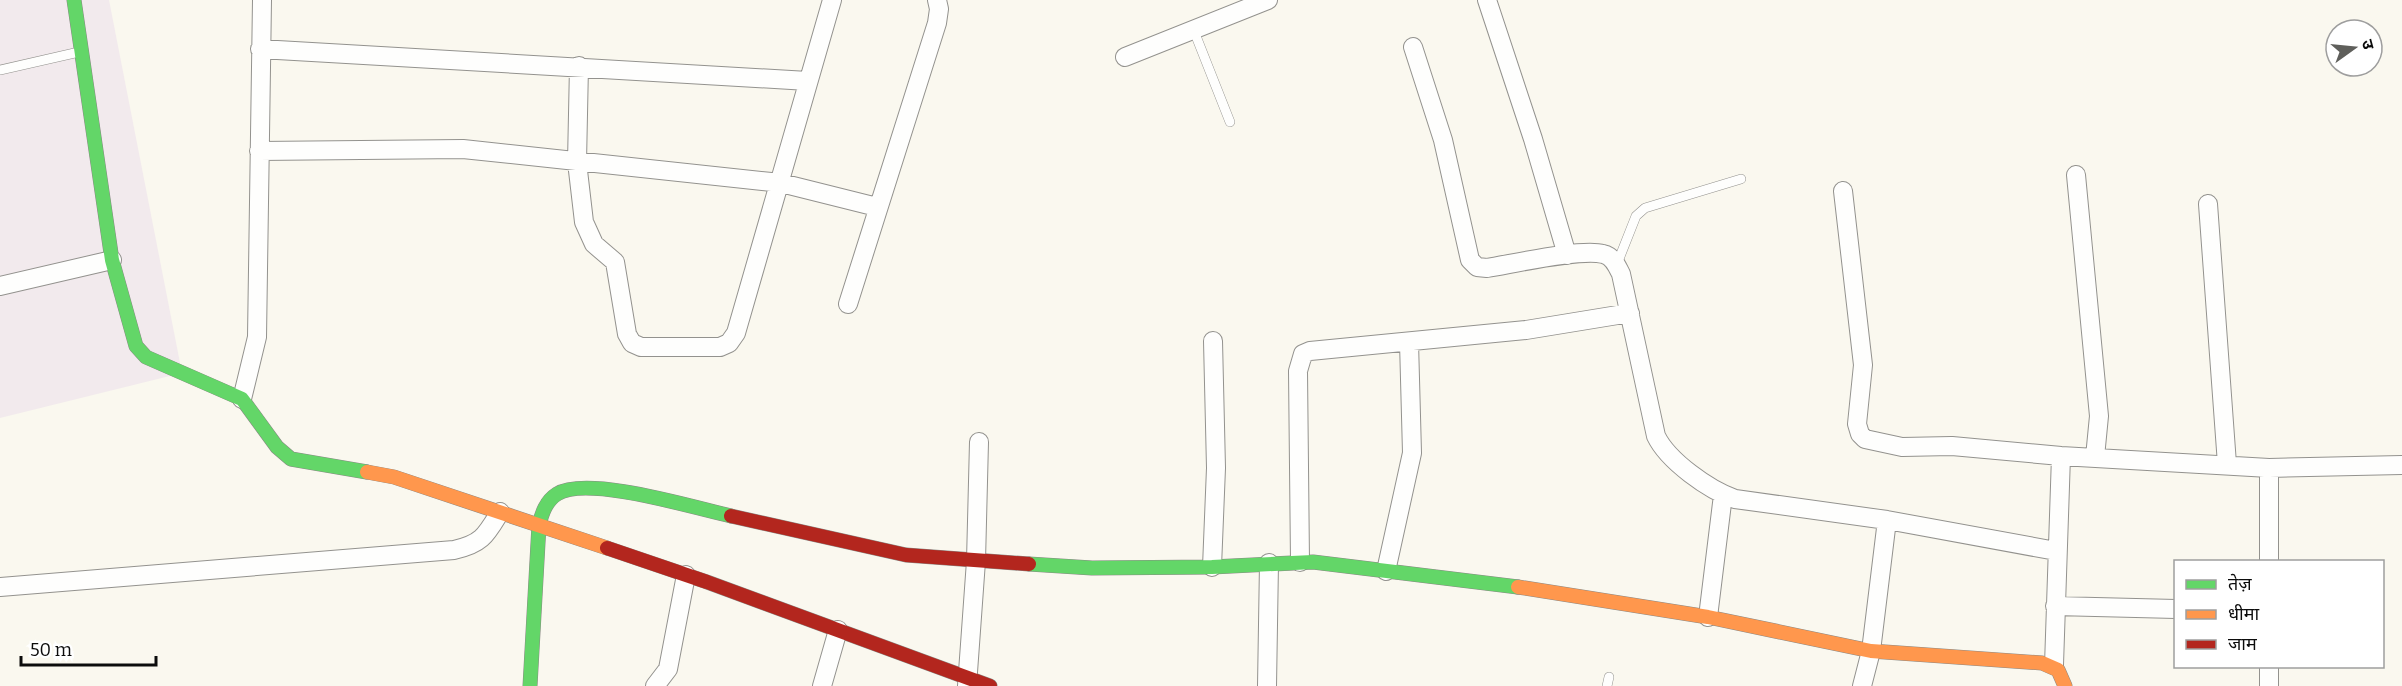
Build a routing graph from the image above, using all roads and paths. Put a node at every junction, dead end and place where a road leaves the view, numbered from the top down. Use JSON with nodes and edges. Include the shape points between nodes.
{"nodes":[{"id":1,"x":74,"y":0,"type":"edge"},
{"id":2,"x":262,"y":0,"type":"edge"},
{"id":3,"x":832,"y":0,"type":"edge"},
{"id":4,"x":937,"y":0,"type":"edge"},
{"id":5,"x":1268,"y":0,"type":"edge"},
{"id":6,"x":1487,"y":0,"type":"edge"},
{"id":7,"x":1194,"y":32,"type":"junction"},
{"id":8,"x":1413,"y":47,"type":"dead end"},
{"id":9,"x":260,"y":50,"type":"junction"},
{"id":10,"x":82,"y":51,"type":"junction"},
{"id":11,"x":1125,"y":57,"type":"dead end"},
{"id":12,"x":579,"y":66,"type":"junction"},
{"id":13,"x":0,"y":70,"type":"edge"},
{"id":14,"x":808,"y":81,"type":"junction"},
{"id":15,"x":1230,"y":122,"type":"dead end"},
{"id":16,"x":259,"y":151,"type":"junction"},
{"id":17,"x":577,"y":162,"type":"junction"},
{"id":18,"x":2076,"y":175,"type":"dead end"},
{"id":19,"x":1741,"y":179,"type":"dead end"},
{"id":20,"x":781,"y":183,"type":"junction"},
{"id":21,"x":1843,"y":191,"type":"dead end"},
{"id":22,"x":2208,"y":204,"type":"dead end"},
{"id":23,"x":877,"y":207,"type":"junction"},
{"id":24,"x":1567,"y":255,"type":"junction"},
{"id":25,"x":112,"y":260,"type":"junction"},
{"id":26,"x":1617,"y":264,"type":"junction"},
{"id":27,"x":0,"y":286,"type":"edge"},
{"id":28,"x":848,"y":304,"type":"dead end"},
{"id":29,"x":1630,"y":313,"type":"junction"},
{"id":30,"x":1213,"y":341,"type":"dead end"},
{"id":31,"x":1409,"y":342,"type":"junction"},
{"id":32,"x":242,"y":399,"type":"junction"},
{"id":33,"x":979,"y":442,"type":"dead end"},
{"id":34,"x":2061,"y":456,"type":"junction"},
{"id":35,"x":2095,"y":457,"type":"junction"},
{"id":36,"x":2227,"y":464,"type":"junction"},
{"id":37,"x":2402,"y":465,"type":"edge"},
{"id":38,"x":2269,"y":468,"type":"junction"},
{"id":39,"x":1723,"y":495,"type":"junction"},
{"id":40,"x":500,"y":512,"type":"junction"},
{"id":41,"x":1887,"y":520,"type":"junction"},
{"id":42,"x":539,"y":525,"type":"junction"},
{"id":43,"x":2056,"y":551,"type":"junction"},
{"id":44,"x":2270,"y":560,"type":"edge"},
{"id":45,"x":976,"y":561,"type":"junction"},
{"id":46,"x":1300,"y":562,"type":"junction"},
{"id":47,"x":1269,"y":563,"type":"junction"},
{"id":48,"x":1212,"y":567,"type":"junction"},
{"id":49,"x":1386,"y":572,"type":"junction"},
{"id":50,"x":686,"y":575,"type":"junction"},
{"id":51,"x":0,"y":587,"type":"edge"},
{"id":52,"x":2055,"y":606,"type":"junction"},
{"id":53,"x":2174,"y":609,"type":"edge"},
{"id":54,"x":1708,"y":617,"type":"junction"},
{"id":55,"x":838,"y":630,"type":"junction"},
{"id":56,"x":1871,"y":651,"type":"junction"},
{"id":57,"x":2054,"y":665,"type":"junction"},
{"id":58,"x":2269,"y":668,"type":"edge"},
{"id":59,"x":968,"y":682,"type":"edge"},
{"id":60,"x":530,"y":686,"type":"edge"},
{"id":61,"x":655,"y":686,"type":"edge"},
{"id":62,"x":822,"y":686,"type":"edge"},
{"id":63,"x":990,"y":686,"type":"edge"},
{"id":64,"x":1267,"y":686,"type":"edge"},
{"id":65,"x":1862,"y":686,"type":"edge"},
{"id":66,"x":2065,"y":686,"type":"edge"},
{"id":67,"x":2269,"y":686,"type":"edge"}],
"edges":[{"from":1,"to":10,"type":"street"},
{"from":2,"to":9,"type":"street"},
{"from":3,"to":14,"type":"street"},
{"from":4,"to":23,"type":"street","via":[[937,22]]},
{"from":5,"to":7,"type":"street"},
{"from":6,"to":24,"type":"street"},
{"from":7,"to":11,"type":"street"},
{"from":7,"to":15,"type":"lane"},
{"from":8,"to":24,"type":"street","via":[[1448,159],[1470,260],[1477,267],[1487,268]]},
{"from":9,"to":12,"type":"street"},
{"from":9,"to":16,"type":"street"},
{"from":10,"to":13,"type":"lane"},
{"from":10,"to":25,"type":"street"},
{"from":12,"to":14,"type":"street"},
{"from":12,"to":17,"type":"street"},
{"from":14,"to":20,"type":"street"},
{"from":16,"to":17,"type":"street","via":[[437,148]]},
{"from":16,"to":32,"type":"street","via":[[257,337]]},
{"from":17,"to":20,"type":"street"},
{"from":17,"to":20,"type":"street","via":[[588,234],[615,262],[627,334],[632,343],[641,347],[710,348],[729,343],[736,333]]},
{"from":18,"to":35,"type":"street","via":[[2099,416]]},
{"from":19,"to":26,"type":"lane","via":[[1645,208],[1636,216]]},
{"from":20,"to":23,"type":"street"},
{"from":21,"to":34,"type":"street","via":[[1863,365],[1857,424],[1860,434],[1865,439],[1902,447],[1952,446]]},
{"from":22,"to":36,"type":"street"},
{"from":23,"to":28,"type":"street"},
{"from":24,"to":26,"type":"street","via":[[1602,253]]},
{"from":25,"to":27,"type":"street"},
{"from":25,"to":32,"type":"street","via":[[141,352]]},
{"from":26,"to":29,"type":"street"},
{"from":29,"to":31,"type":"street","via":[[1526,330]]},
{"from":29,"to":39,"type":"street","via":[[1662,449]]},
{"from":30,"to":48,"type":"street","via":[[1216,468]]},
{"from":31,"to":46,"type":"street","via":[[1310,351],[1299,362]]},
{"from":31,"to":49,"type":"street","via":[[1412,453]]},
{"from":32,"to":40,"type":"street","via":[[279,452],[291,459],[394,477]]},
{"from":33,"to":45,"type":"street"},
{"from":34,"to":35,"type":"street"},
{"from":34,"to":43,"type":"street"},
{"from":35,"to":36,"type":"street"},
{"from":36,"to":38,"type":"street"},
{"from":37,"to":38,"type":"street"},
{"from":38,"to":44,"type":"street"},
{"from":39,"to":41,"type":"street"},
{"from":39,"to":54,"type":"street"},
{"from":40,"to":42,"type":"street"},
{"from":40,"to":51,"type":"street","via":[[485,537],[471,547],[454,550]]},
{"from":41,"to":43,"type":"street"},
{"from":41,"to":56,"type":"street"},
{"from":42,"to":45,"type":"street","via":[[542,508],[550,499],[575,486],[609,489],[891,553]]},
{"from":42,"to":50,"type":"street"},
{"from":42,"to":60,"type":"street"},
{"from":43,"to":52,"type":"street"},
{"from":45,"to":48,"type":"street","via":[[1092,568]]},
{"from":45,"to":59,"type":"street"},
{"from":46,"to":47,"type":"street"},
{"from":46,"to":49,"type":"street"},
{"from":47,"to":48,"type":"street"},
{"from":47,"to":64,"type":"street"},
{"from":49,"to":54,"type":"street","via":[[1573,594]]},
{"from":50,"to":55,"type":"street"},
{"from":50,"to":61,"type":"street","via":[[668,669]]},
{"from":52,"to":53,"type":"street"},
{"from":52,"to":57,"type":"street"},
{"from":54,"to":56,"type":"street"},
{"from":55,"to":59,"type":"street"},
{"from":55,"to":62,"type":"street"},
{"from":56,"to":57,"type":"street"},
{"from":56,"to":65,"type":"street"},
{"from":57,"to":66,"type":"street"},
{"from":58,"to":67,"type":"street"},
{"from":59,"to":63,"type":"street"}]}
